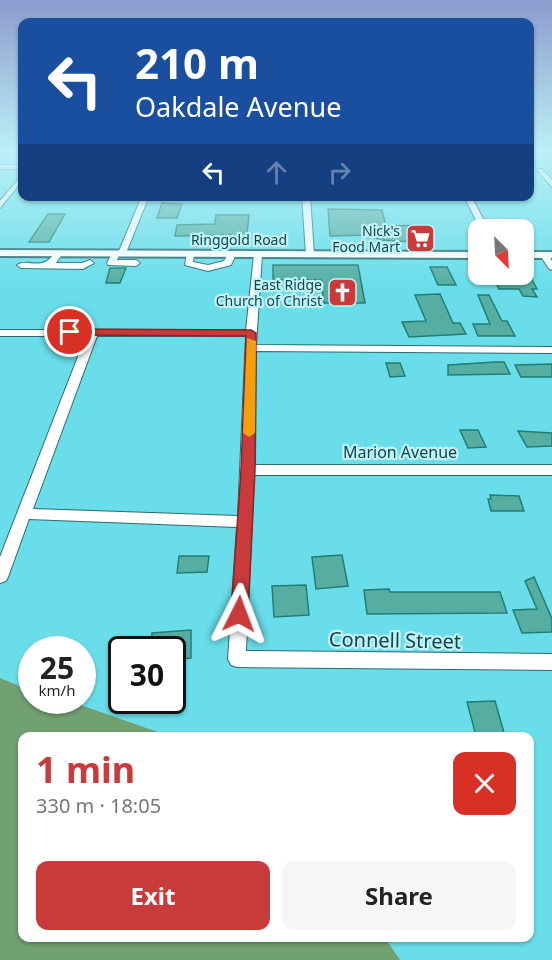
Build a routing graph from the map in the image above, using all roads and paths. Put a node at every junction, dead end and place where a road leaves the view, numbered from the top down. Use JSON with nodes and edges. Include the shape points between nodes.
{"nodes":[{"id":1,"x":144,"y":201,"type":"edge"},
{"id":2,"x":306,"y":201,"type":"edge"},
{"id":3,"x":470,"y":201,"type":"edge"},
{"id":4,"x":479,"y":219,"type":"edge"},
{"id":5,"x":0,"y":254,"type":"edge"},
{"id":6,"x":190,"y":254,"type":"junction"},
{"id":7,"x":310,"y":254,"type":"junction"},
{"id":8,"x":232,"y":255,"type":"junction"},
{"id":9,"x":258,"y":255,"type":"junction"},
{"id":10,"x":468,"y":255,"type":"edge"},
{"id":11,"x":548,"y":255,"type":"edge"},
{"id":12,"x":117,"y":256,"type":"junction"},
{"id":13,"x":138,"y":258,"type":"junction"},
{"id":14,"x":50,"y":261,"type":"junction"},
{"id":15,"x":21,"y":265,"type":"dead end"},
{"id":16,"x":552,"y":267,"type":"edge"},
{"id":17,"x":203,"y":268,"type":"junction"},
{"id":18,"x":133,"y":275,"type":"dead end"},
{"id":19,"x":36,"y":278,"type":"dead end"},
{"id":20,"x":201,"y":280,"type":"dead end"},
{"id":21,"x":93,"y":332,"type":"junction"},
{"id":22,"x":0,"y":333,"type":"edge"},
{"id":23,"x":251,"y":333,"type":"junction"},
{"id":24,"x":251,"y":348,"type":"junction"},
{"id":25,"x":552,"y":350,"type":"edge"},
{"id":26,"x":248,"y":470,"type":"junction"},
{"id":27,"x":552,"y":470,"type":"edge"},
{"id":28,"x":23,"y":514,"type":"junction"},
{"id":29,"x":244,"y":522,"type":"junction"},
{"id":30,"x":0,"y":577,"type":"edge"},
{"id":31,"x":552,"y":662,"type":"edge"}],
"edges":[{"from":1,"to":12,"type":"street"},
{"from":2,"to":7,"type":"street"},
{"from":3,"to":4,"type":"street"},
{"from":5,"to":14,"type":"main road","name":"Ringgold Road"},
{"from":6,"to":8,"type":"main road","name":"Ringgold Road"},
{"from":6,"to":13,"type":"main road","name":"Ringgold Road"},
{"from":6,"to":17,"type":"street","via":[[188,264]]},
{"from":7,"to":9,"type":"main road","name":"Ringgold Road"},
{"from":7,"to":10,"type":"main road","name":"Ringgold Road"},
{"from":8,"to":9,"type":"main road","name":"Ringgold Road"},
{"from":8,"to":17,"type":"street","via":[[228,263]]},
{"from":9,"to":23,"type":"street"},
{"from":11,"to":16,"type":"street"},
{"from":12,"to":13,"type":"main road","name":"Ringgold Road"},
{"from":12,"to":14,"type":"main road","name":"Ringgold Road"},
{"from":13,"to":18,"type":"street"},
{"from":14,"to":15,"type":"street"},
{"from":14,"to":19,"type":"street"},
{"from":17,"to":20,"type":"street"},
{"from":21,"to":22,"type":"street"},
{"from":21,"to":23,"type":"street"},
{"from":21,"to":28,"type":"street"},
{"from":23,"to":24,"type":"street"},
{"from":24,"to":25,"type":"street"},
{"from":24,"to":26,"type":"street"},
{"from":26,"to":27,"type":"street","name":"Marion Avenue"},
{"from":26,"to":29,"type":"street"},
{"from":28,"to":29,"type":"street"},
{"from":28,"to":30,"type":"street"},
{"from":29,"to":31,"type":"street","name":"Connell Street","via":[[237,659]]}]}
